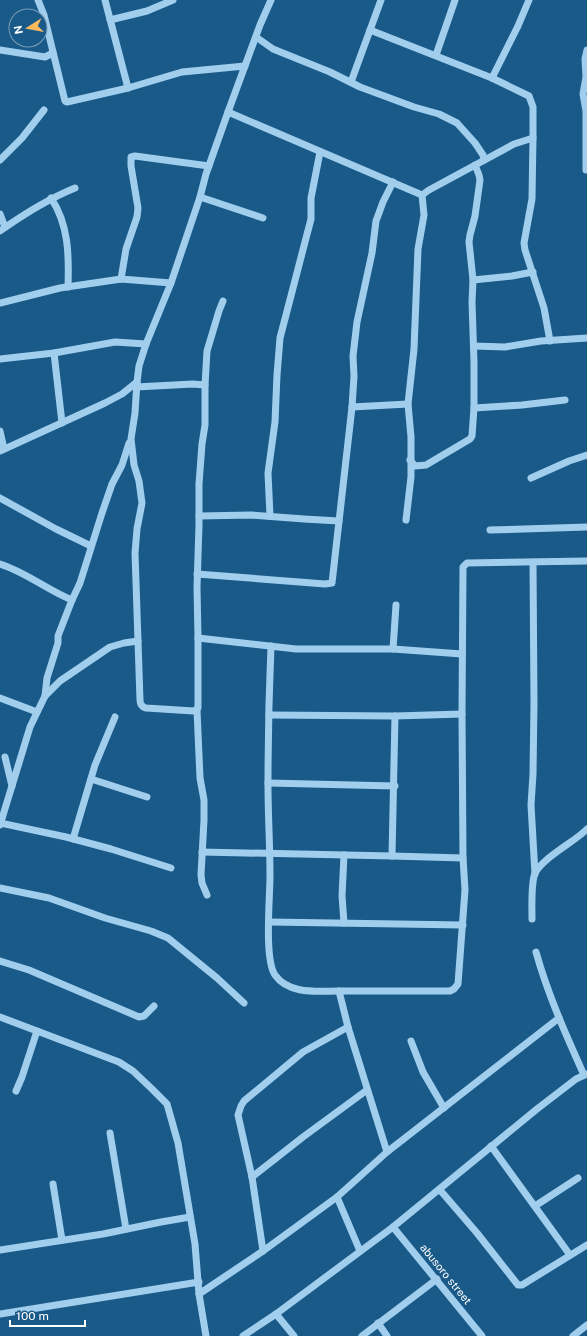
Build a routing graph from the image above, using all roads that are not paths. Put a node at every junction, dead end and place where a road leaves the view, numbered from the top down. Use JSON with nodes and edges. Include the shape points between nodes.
{"nodes":[{"id":1,"x":38,"y":0,"type":"edge"},
{"id":2,"x":105,"y":0,"type":"edge"},
{"id":3,"x":171,"y":0,"type":"edge"},
{"id":4,"x":271,"y":0,"type":"edge"},
{"id":5,"x":381,"y":0,"type":"edge"},
{"id":6,"x":455,"y":0,"type":"edge"},
{"id":7,"x":528,"y":0,"type":"edge"},
{"id":8,"x":110,"y":20,"type":"junction"},
{"id":9,"x":370,"y":30,"type":"junction"},
{"id":10,"x":256,"y":37,"type":"junction"},
{"id":11,"x":0,"y":50,"type":"edge"},
{"id":12,"x":587,"y":50,"type":"edge"},
{"id":13,"x":53,"y":53,"type":"junction"},
{"id":14,"x":436,"y":55,"type":"junction"},
{"id":15,"x":245,"y":66,"type":"junction"},
{"id":16,"x":492,"y":78,"type":"junction"},
{"id":17,"x":351,"y":82,"type":"junction"},
{"id":18,"x":128,"y":88,"type":"junction"},
{"id":19,"x":44,"y":110,"type":"dead end"},
{"id":20,"x":228,"y":112,"type":"junction"},
{"id":21,"x":533,"y":138,"type":"junction"},
{"id":22,"x":3,"y":152,"type":"edge"},
{"id":23,"x":320,"y":152,"type":"junction"},
{"id":24,"x":485,"y":158,"type":"junction"},
{"id":25,"x":0,"y":160,"type":"edge"},
{"id":26,"x":475,"y":165,"type":"junction"},
{"id":27,"x":209,"y":166,"type":"junction"},
{"id":28,"x":586,"y":170,"type":"dead end"},
{"id":29,"x":393,"y":182,"type":"junction"},
{"id":30,"x":75,"y":188,"type":"dead end"},
{"id":31,"x":422,"y":195,"type":"junction"},
{"id":32,"x":200,"y":197,"type":"junction"},
{"id":33,"x":52,"y":198,"type":"junction"},
{"id":34,"x":0,"y":214,"type":"edge"},
{"id":35,"x":263,"y":218,"type":"dead end"},
{"id":36,"x":2,"y":229,"type":"edge"},
{"id":37,"x":533,"y":272,"type":"junction"},
{"id":38,"x":121,"y":279,"type":"junction"},
{"id":39,"x":473,"y":280,"type":"junction"},
{"id":40,"x":171,"y":283,"type":"junction"},
{"id":41,"x":68,"y":287,"type":"junction"},
{"id":42,"x":223,"y":301,"type":"dead end"},
{"id":43,"x":0,"y":303,"type":"edge"},
{"id":44,"x":587,"y":338,"type":"edge"},
{"id":45,"x":550,"y":341,"type":"junction"},
{"id":46,"x":146,"y":344,"type":"junction"},
{"id":47,"x":474,"y":346,"type":"junction"},
{"id":48,"x":54,"y":353,"type":"junction"},
{"id":49,"x":0,"y":359,"type":"edge"},
{"id":50,"x":136,"y":384,"type":"junction"},
{"id":51,"x":205,"y":385,"type":"junction"},
{"id":52,"x":565,"y":400,"type":"dead end"},
{"id":53,"x":408,"y":404,"type":"junction"},
{"id":54,"x":352,"y":407,"type":"junction"},
{"id":55,"x":474,"y":408,"type":"junction"},
{"id":56,"x":62,"y":423,"type":"junction"},
{"id":57,"x":0,"y":431,"type":"edge"},
{"id":58,"x":130,"y":439,"type":"junction"},
{"id":59,"x":2,"y":450,"type":"edge"},
{"id":60,"x":587,"y":455,"type":"edge"},
{"id":61,"x":410,"y":460,"type":"junction"},
{"id":62,"x":122,"y":465,"type":"junction"},
{"id":63,"x":134,"y":465,"type":"junction"},
{"id":64,"x":531,"y":478,"type":"dead end"},
{"id":65,"x":0,"y":498,"type":"edge"},
{"id":66,"x":199,"y":516,"type":"junction"},
{"id":67,"x":270,"y":516,"type":"junction"},
{"id":68,"x":406,"y":520,"type":"dead end"},
{"id":69,"x":339,"y":521,"type":"junction"},
{"id":70,"x":587,"y":527,"type":"edge"},
{"id":71,"x":490,"y":530,"type":"dead end"},
{"id":72,"x":91,"y":546,"type":"junction"},
{"id":73,"x":587,"y":561,"type":"edge"},
{"id":74,"x":533,"y":563,"type":"junction"},
{"id":75,"x":0,"y":564,"type":"edge"},
{"id":76,"x":197,"y":574,"type":"junction"},
{"id":77,"x":72,"y":600,"type":"junction"},
{"id":78,"x":396,"y":605,"type":"dead end"},
{"id":79,"x":198,"y":638,"type":"junction"},
{"id":80,"x":138,"y":641,"type":"junction"},
{"id":81,"x":271,"y":646,"type":"junction"},
{"id":82,"x":393,"y":649,"type":"junction"},
{"id":83,"x":462,"y":654,"type":"junction"},
{"id":84,"x":45,"y":696,"type":"junction"},
{"id":85,"x":0,"y":698,"type":"edge"},
{"id":86,"x":197,"y":710,"type":"junction"},
{"id":87,"x":37,"y":712,"type":"junction"},
{"id":88,"x":462,"y":714,"type":"junction"},
{"id":89,"x":269,"y":715,"type":"junction"},
{"id":90,"x":116,"y":716,"type":"dead end"},
{"id":91,"x":395,"y":716,"type":"junction"},
{"id":92,"x":2,"y":756,"type":"edge"},
{"id":93,"x":19,"y":762,"type":"junction"},
{"id":94,"x":91,"y":780,"type":"junction"},
{"id":95,"x":268,"y":783,"type":"junction"},
{"id":96,"x":394,"y":786,"type":"junction"},
{"id":97,"x":12,"y":787,"type":"junction"},
{"id":98,"x":147,"y":797,"type":"dead end"},
{"id":99,"x":0,"y":824,"type":"edge"},
{"id":100,"x":587,"y":830,"type":"edge"},
{"id":101,"x":72,"y":839,"type":"junction"},
{"id":102,"x":202,"y":852,"type":"junction"},
{"id":103,"x":268,"y":853,"type":"junction"},
{"id":104,"x":344,"y":855,"type":"junction"},
{"id":105,"x":392,"y":856,"type":"junction"},
{"id":106,"x":464,"y":858,"type":"junction"},
{"id":107,"x":171,"y":868,"type":"dead end"},
{"id":108,"x":535,"y":874,"type":"junction"},
{"id":109,"x":0,"y":888,"type":"edge"},
{"id":110,"x":207,"y":895,"type":"dead end"},
{"id":111,"x":532,"y":919,"type":"dead end"},
{"id":112,"x":269,"y":922,"type":"junction"},
{"id":113,"x":344,"y":923,"type":"junction"},
{"id":114,"x":463,"y":925,"type":"junction"},
{"id":115,"x":536,"y":952,"type":"dead end"},
{"id":116,"x":0,"y":961,"type":"edge"},
{"id":117,"x":339,"y":991,"type":"junction"},
{"id":118,"x":244,"y":1003,"type":"dead end"},
{"id":119,"x":154,"y":1006,"type":"dead end"},
{"id":120,"x":0,"y":1017,"type":"edge"},
{"id":121,"x":558,"y":1018,"type":"junction"},
{"id":122,"x":348,"y":1027,"type":"junction"},
{"id":123,"x":37,"y":1031,"type":"junction"},
{"id":124,"x":411,"y":1041,"type":"dead end"},
{"id":125,"x":585,"y":1074,"type":"edge"},
{"id":126,"x":367,"y":1090,"type":"junction"},
{"id":127,"x":16,"y":1091,"type":"dead end"},
{"id":128,"x":444,"y":1108,"type":"junction"},
{"id":129,"x":110,"y":1133,"type":"dead end"},
{"id":130,"x":491,"y":1146,"type":"junction"},
{"id":131,"x":387,"y":1152,"type":"junction"},
{"id":132,"x":252,"y":1177,"type":"junction"},
{"id":133,"x":578,"y":1178,"type":"dead end"},
{"id":134,"x":53,"y":1184,"type":"dead end"},
{"id":135,"x":440,"y":1190,"type":"junction"},
{"id":136,"x":337,"y":1197,"type":"junction"},
{"id":137,"x":535,"y":1206,"type":"junction"},
{"id":138,"x":190,"y":1218,"type":"junction"},
{"id":139,"x":393,"y":1227,"type":"junction"},
{"id":140,"x":126,"y":1229,"type":"junction"},
{"id":141,"x":62,"y":1240,"type":"junction"},
{"id":142,"x":587,"y":1245,"type":"edge"},
{"id":143,"x":0,"y":1250,"type":"edge"},
{"id":144,"x":263,"y":1251,"type":"junction"},
{"id":145,"x":360,"y":1251,"type":"junction"},
{"id":146,"x":570,"y":1255,"type":"junction"},
{"id":147,"x":437,"y":1279,"type":"junction"},
{"id":148,"x":199,"y":1282,"type":"junction"},
{"id":149,"x":199,"y":1294,"type":"junction"},
{"id":150,"x":0,"y":1314,"type":"edge"},
{"id":151,"x":276,"y":1314,"type":"junction"},
{"id":152,"x":378,"y":1323,"type":"junction"},
{"id":153,"x":587,"y":1325,"type":"edge"},
{"id":154,"x":206,"y":1336,"type":"edge"},
{"id":155,"x":243,"y":1336,"type":"edge"},
{"id":156,"x":294,"y":1336,"type":"edge"},
{"id":157,"x":362,"y":1336,"type":"edge"},
{"id":158,"x":388,"y":1336,"type":"edge"},
{"id":159,"x":482,"y":1336,"type":"edge"},
{"id":160,"x":574,"y":1336,"type":"edge"}],
"edges":[{"from":1,"to":13,"type":"street"},
{"from":2,"to":8,"type":"street"},
{"from":3,"to":8,"type":"street","via":[[147,11]]},
{"from":4,"to":10,"type":"street"},
{"from":5,"to":9,"type":"street"},
{"from":6,"to":14,"type":"street"},
{"from":7,"to":16,"type":"street"},
{"from":8,"to":18,"type":"street"},
{"from":9,"to":14,"type":"street"},
{"from":9,"to":17,"type":"street"},
{"from":10,"to":15,"type":"street"},
{"from":10,"to":17,"type":"street","via":[[273,49]]},
{"from":11,"to":13,"type":"street","via":[[45,57]]},
{"from":12,"to":28,"type":"street","via":[[583,94],[586,111]]},
{"from":13,"to":18,"type":"street","via":[[67,102]]},
{"from":14,"to":16,"type":"street"},
{"from":15,"to":18,"type":"street","via":[[182,72]]},
{"from":15,"to":20,"type":"street"},
{"from":16,"to":21,"type":"street","via":[[529,96],[533,107]]},
{"from":17,"to":24,"type":"street","via":[[457,123]]},
{"from":19,"to":22,"type":"street","via":[[22,138]]},
{"from":20,"to":23,"type":"street"},
{"from":20,"to":27,"type":"street"},
{"from":21,"to":24,"type":"street"},
{"from":21,"to":37,"type":"street","via":[[532,199],[524,243]]},
{"from":22,"to":25,"type":"street"},
{"from":23,"to":29,"type":"street"},
{"from":23,"to":67,"type":"street","via":[[311,198],[311,219],[280,338],[275,422],[268,473]]},
{"from":24,"to":26,"type":"street"},
{"from":26,"to":31,"type":"street"},
{"from":26,"to":39,"type":"street","via":[[480,180],[469,247]]},
{"from":27,"to":32,"type":"street"},
{"from":27,"to":38,"type":"street","via":[[132,157],[138,217],[126,249]]},
{"from":29,"to":31,"type":"street"},
{"from":29,"to":54,"type":"street","via":[[376,221],[357,322]]},
{"from":30,"to":33,"type":"street"},
{"from":31,"to":53,"type":"street","via":[[424,215],[418,249],[414,348]]},
{"from":32,"to":35,"type":"street"},
{"from":32,"to":40,"type":"street"},
{"from":33,"to":36,"type":"street"},
{"from":33,"to":41,"type":"street","via":[[66,233]]},
{"from":34,"to":36,"type":"street"},
{"from":37,"to":39,"type":"street"},
{"from":37,"to":45,"type":"street","via":[[544,308]]},
{"from":38,"to":40,"type":"street"},
{"from":38,"to":41,"type":"street"},
{"from":39,"to":47,"type":"street"},
{"from":40,"to":46,"type":"street"},
{"from":41,"to":43,"type":"street"},
{"from":42,"to":51,"type":"street","via":[[207,351]]},
{"from":44,"to":45,"type":"street"},
{"from":45,"to":47,"type":"street","via":[[505,347]]},
{"from":46,"to":48,"type":"street","via":[[115,342]]},
{"from":46,"to":50,"type":"street"},
{"from":47,"to":55,"type":"street"},
{"from":48,"to":49,"type":"street"},
{"from":48,"to":56,"type":"street"},
{"from":50,"to":51,"type":"street"},
{"from":50,"to":56,"type":"street","via":[[122,394]]},
{"from":50,"to":58,"type":"street","via":[[135,413]]},
{"from":51,"to":66,"type":"street"},
{"from":52,"to":55,"type":"street"},
{"from":53,"to":54,"type":"street"},
{"from":53,"to":61,"type":"street"},
{"from":54,"to":69,"type":"street"},
{"from":55,"to":61,"type":"street","via":[[470,439],[426,465],[415,466]]},
{"from":56,"to":59,"type":"street"},
{"from":57,"to":59,"type":"street"},
{"from":58,"to":62,"type":"street"},
{"from":58,"to":63,"type":"street"},
{"from":60,"to":64,"type":"street"},
{"from":61,"to":68,"type":"street","via":[[411,477]]},
{"from":62,"to":63,"type":"street"},
{"from":62,"to":72,"type":"street","via":[[112,484]]},
{"from":63,"to":80,"type":"street","via":[[142,503],[135,553]]},
{"from":65,"to":72,"type":"street"},
{"from":66,"to":67,"type":"street"},
{"from":66,"to":76,"type":"street"},
{"from":67,"to":69,"type":"street"},
{"from":69,"to":76,"type":"street","via":[[332,583]]},
{"from":70,"to":71,"type":"street"},
{"from":72,"to":77,"type":"street"},
{"from":73,"to":74,"type":"street"},
{"from":74,"to":83,"type":"street","via":[[467,563],[463,567]]},
{"from":74,"to":108,"type":"street","via":[[534,704],[531,805]]},
{"from":75,"to":77,"type":"street"},
{"from":76,"to":79,"type":"street"},
{"from":77,"to":84,"type":"street","via":[[58,636]]},
{"from":78,"to":82,"type":"street"},
{"from":79,"to":81,"type":"street"},
{"from":79,"to":86,"type":"street"},
{"from":80,"to":84,"type":"street","via":[[110,647],[60,681]]},
{"from":80,"to":86,"type":"street","via":[[140,704],[143,707]]},
{"from":81,"to":82,"type":"street","via":[[296,649]]},
{"from":81,"to":89,"type":"street"},
{"from":82,"to":83,"type":"street"},
{"from":83,"to":88,"type":"street"},
{"from":84,"to":87,"type":"street"},
{"from":85,"to":87,"type":"street"},
{"from":86,"to":102,"type":"street","via":[[204,806]]},
{"from":87,"to":93,"type":"street"},
{"from":88,"to":91,"type":"street"},
{"from":88,"to":106,"type":"street"},
{"from":89,"to":91,"type":"street"},
{"from":89,"to":95,"type":"street"},
{"from":90,"to":94,"type":"street"},
{"from":91,"to":96,"type":"street"},
{"from":92,"to":93,"type":"street"},
{"from":92,"to":97,"type":"street"},
{"from":93,"to":97,"type":"street"},
{"from":94,"to":98,"type":"street"},
{"from":94,"to":101,"type":"street"},
{"from":95,"to":96,"type":"street"},
{"from":95,"to":103,"type":"street"},
{"from":96,"to":105,"type":"street"},
{"from":97,"to":99,"type":"street"},
{"from":99,"to":101,"type":"street"},
{"from":100,"to":108,"type":"street","via":[[549,858]]},
{"from":101,"to":107,"type":"street"},
{"from":102,"to":103,"type":"street"},
{"from":102,"to":110,"type":"street","via":[[202,883]]},
{"from":103,"to":104,"type":"street"},
{"from":103,"to":112,"type":"street"},
{"from":104,"to":105,"type":"street"},
{"from":104,"to":113,"type":"street"},
{"from":105,"to":106,"type":"street"},
{"from":106,"to":114,"type":"street"},
{"from":108,"to":111,"type":"street"},
{"from":109,"to":118,"type":"street","via":[[49,898],[106,918],[151,930],[168,938]]},
{"from":112,"to":113,"type":"street"},
{"from":112,"to":117,"type":"street","via":[[272,969],[284,985],[303,990]]},
{"from":113,"to":114,"type":"street"},
{"from":114,"to":117,"type":"street","via":[[458,984],[454,989]]},
{"from":115,"to":121,"type":"street"},
{"from":116,"to":119,"type":"street","via":[[28,970],[139,1017],[144,1016]]},
{"from":117,"to":122,"type":"street"},
{"from":120,"to":123,"type":"street"},
{"from":121,"to":125,"type":"street"},
{"from":121,"to":128,"type":"street"},
{"from":122,"to":126,"type":"street"},
{"from":122,"to":132,"type":"street","via":[[303,1052],[244,1101],[238,1114]]},
{"from":123,"to":127,"type":"street"},
{"from":123,"to":138,"type":"street","via":[[119,1062],[133,1071],[167,1104],[178,1143]]},
{"from":124,"to":128,"type":"street","via":[[423,1072]]},
{"from":125,"to":130,"type":"street"},
{"from":126,"to":131,"type":"street"},
{"from":126,"to":132,"type":"street"},
{"from":128,"to":131,"type":"street"},
{"from":129,"to":140,"type":"street"},
{"from":130,"to":135,"type":"street"},
{"from":130,"to":137,"type":"street"},
{"from":131,"to":136,"type":"street"},
{"from":132,"to":144,"type":"street"},
{"from":133,"to":137,"type":"street"},
{"from":134,"to":141,"type":"street"},
{"from":135,"to":139,"type":"street"},
{"from":135,"to":146,"type":"street","via":[[518,1285]]},
{"from":136,"to":144,"type":"street"},
{"from":136,"to":145,"type":"street"},
{"from":137,"to":146,"type":"street"},
{"from":138,"to":140,"type":"street"},
{"from":138,"to":148,"type":"street"},
{"from":139,"to":145,"type":"street"},
{"from":139,"to":147,"type":"street","name":"abusoro street"},
{"from":140,"to":141,"type":"street"},
{"from":141,"to":143,"type":"street"},
{"from":142,"to":146,"type":"street"},
{"from":144,"to":149,"type":"street"},
{"from":145,"to":151,"type":"street"},
{"from":147,"to":152,"type":"street"},
{"from":147,"to":159,"type":"street","name":"abusoro street"},
{"from":148,"to":149,"type":"street"},
{"from":148,"to":150,"type":"street"},
{"from":149,"to":154,"type":"street"},
{"from":151,"to":155,"type":"street"},
{"from":151,"to":156,"type":"street"},
{"from":152,"to":157,"type":"street"},
{"from":152,"to":158,"type":"street"},
{"from":153,"to":160,"type":"street"}]}
